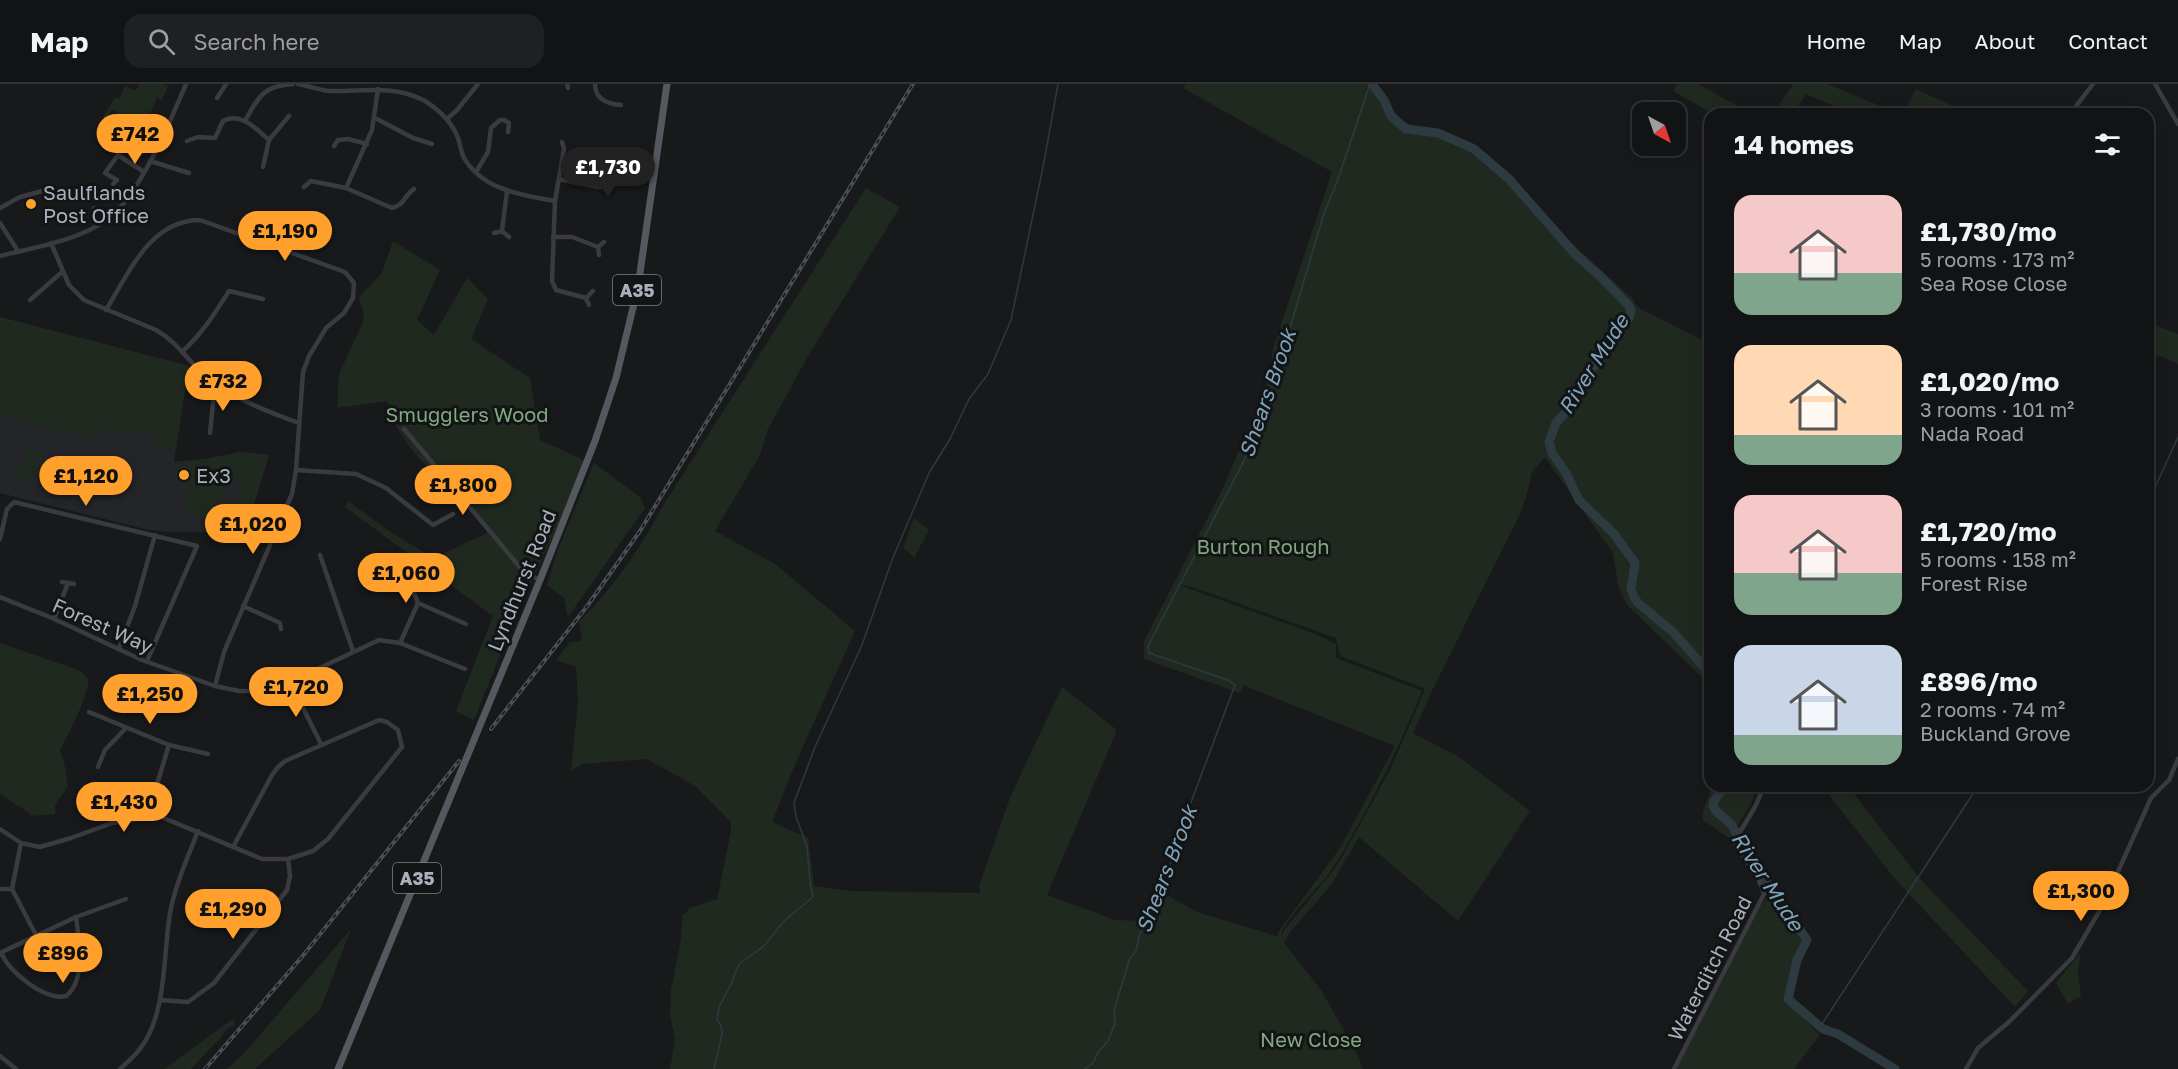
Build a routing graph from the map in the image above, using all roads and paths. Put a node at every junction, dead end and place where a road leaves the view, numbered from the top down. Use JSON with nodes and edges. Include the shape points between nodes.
{"nodes":[{"id":1,"x":186,"y":84,"type":"edge"},
{"id":2,"x":226,"y":84,"type":"edge"},
{"id":3,"x":264,"y":84,"type":"edge"},
{"id":4,"x":296,"y":84,"type":"edge"},
{"id":5,"x":478,"y":84,"type":"edge"},
{"id":6,"x":594,"y":84,"type":"edge"},
{"id":7,"x":667,"y":84,"type":"edge"},
{"id":8,"x":2093,"y":84,"type":"edge"},
{"id":9,"x":2155,"y":84,"type":"edge"},
{"id":10,"x":268,"y":89,"type":"junction"},
{"id":11,"x":378,"y":89,"type":"junction"},
{"id":12,"x":217,"y":98,"type":"dead end"},
{"id":13,"x":621,"y":105,"type":"dead end"},
{"id":14,"x":2075,"y":108,"type":"edge"},
{"id":15,"x":289,"y":116,"type":"dead end"},
{"id":16,"x":375,"y":118,"type":"junction"},
{"id":17,"x":447,"y":119,"type":"junction"},
{"id":18,"x":246,"y":121,"type":"junction"},
{"id":19,"x":2178,"y":124,"type":"edge"},
{"id":20,"x":508,"y":132,"type":"dead end"},
{"id":21,"x":426,"y":134,"type":"dead end"},
{"id":22,"x":269,"y":140,"type":"junction"},
{"id":23,"x":187,"y":141,"type":"dead end"},
{"id":24,"x":423,"y":141,"type":"junction"},
{"id":25,"x":562,"y":142,"type":"dead end"},
{"id":26,"x":367,"y":144,"type":"junction"},
{"id":27,"x":432,"y":144,"type":"dead end"},
{"id":28,"x":334,"y":146,"type":"dead end"},
{"id":29,"x":611,"y":151,"type":"dead end"},
{"id":30,"x":610,"y":160,"type":"junction"},
{"id":31,"x":150,"y":161,"type":"junction"},
{"id":32,"x":620,"y":161,"type":"dead end"},
{"id":33,"x":262,"y":167,"type":"dead end"},
{"id":34,"x":144,"y":172,"type":"junction"},
{"id":35,"x":476,"y":172,"type":"junction"},
{"id":36,"x":189,"y":173,"type":"dead end"},
{"id":37,"x":559,"y":179,"type":"junction"},
{"id":38,"x":113,"y":184,"type":"dead end"},
{"id":39,"x":304,"y":187,"type":"dead end"},
{"id":40,"x":346,"y":188,"type":"junction"},
{"id":41,"x":402,"y":188,"type":"dead end"},
{"id":42,"x":414,"y":189,"type":"dead end"},
{"id":43,"x":46,"y":190,"type":"dead end"},
{"id":44,"x":507,"y":191,"type":"junction"},
{"id":45,"x":407,"y":193,"type":"junction"},
{"id":46,"x":555,"y":201,"type":"junction"},
{"id":47,"x":0,"y":208,"type":"edge"},
{"id":48,"x":94,"y":208,"type":"dead end"},
{"id":49,"x":0,"y":223,"type":"edge"},
{"id":50,"x":96,"y":226,"type":"junction"},
{"id":51,"x":502,"y":231,"type":"junction"},
{"id":52,"x":494,"y":233,"type":"dead end"},
{"id":53,"x":509,"y":237,"type":"dead end"},
{"id":54,"x":553,"y":237,"type":"junction"},
{"id":55,"x":604,"y":242,"type":"dead end"},
{"id":56,"x":51,"y":243,"type":"junction"},
{"id":57,"x":598,"y":247,"type":"junction"},
{"id":58,"x":18,"y":251,"type":"junction"},
{"id":59,"x":599,"y":255,"type":"dead end"},
{"id":60,"x":0,"y":256,"type":"edge"},
{"id":61,"x":62,"y":272,"type":"junction"},
{"id":62,"x":556,"y":290,"type":"junction"},
{"id":63,"x":593,"y":291,"type":"dead end"},
{"id":64,"x":550,"y":297,"type":"dead end"},
{"id":65,"x":586,"y":298,"type":"junction"},
{"id":66,"x":263,"y":299,"type":"dead end"},
{"id":67,"x":30,"y":300,"type":"dead end"},
{"id":68,"x":589,"y":304,"type":"dead end"},
{"id":69,"x":106,"y":310,"type":"junction"},
{"id":70,"x":182,"y":352,"type":"junction"},
{"id":71,"x":217,"y":385,"type":"junction"},
{"id":72,"x":299,"y":423,"type":"junction"},
{"id":73,"x":404,"y":429,"type":"dead end"},
{"id":74,"x":210,"y":433,"type":"dead end"},
{"id":75,"x":296,"y":470,"type":"junction"},
{"id":76,"x":453,"y":514,"type":"dead end"},
{"id":77,"x":155,"y":535,"type":"junction"},
{"id":78,"x":0,"y":538,"type":"edge"},
{"id":79,"x":320,"y":555,"type":"dead end"},
{"id":80,"x":379,"y":577,"type":"dead end"},
{"id":81,"x":540,"y":580,"type":"junction"},
{"id":82,"x":68,"y":583,"type":"dead end"},
{"id":83,"x":0,"y":597,"type":"edge"},
{"id":84,"x":418,"y":603,"type":"junction"},
{"id":85,"x":243,"y":606,"type":"junction"},
{"id":86,"x":54,"y":619,"type":"junction"},
{"id":87,"x":282,"y":624,"type":"dead end"},
{"id":88,"x":466,"y":624,"type":"dead end"},
{"id":89,"x":400,"y":643,"type":"junction"},
{"id":90,"x":119,"y":648,"type":"junction"},
{"id":91,"x":353,"y":651,"type":"junction"},
{"id":92,"x":147,"y":661,"type":"junction"},
{"id":93,"x":465,"y":669,"type":"dead end"},
{"id":94,"x":290,"y":681,"type":"junction"},
{"id":95,"x":215,"y":686,"type":"junction"},
{"id":96,"x":89,"y":712,"type":"dead end"},
{"id":97,"x":126,"y":728,"type":"junction"},
{"id":98,"x":321,"y":744,"type":"junction"},
{"id":99,"x":169,"y":745,"type":"junction"},
{"id":100,"x":208,"y":754,"type":"dead end"},
{"id":101,"x":2178,"y":759,"type":"edge"},
{"id":102,"x":98,"y":767,"type":"dead end"},
{"id":103,"x":1761,"y":792,"type":"edge"},
{"id":104,"x":159,"y":816,"type":"junction"},
{"id":105,"x":0,"y":829,"type":"edge"},
{"id":106,"x":198,"y":831,"type":"junction"},
{"id":107,"x":21,"y":843,"type":"junction"},
{"id":108,"x":233,"y":847,"type":"junction"},
{"id":109,"x":288,"y":859,"type":"junction"},
{"id":110,"x":0,"y":889,"type":"edge"},
{"id":111,"x":12,"y":889,"type":"junction"},
{"id":112,"x":126,"y":899,"type":"dead end"},
{"id":113,"x":76,"y":917,"type":"junction"},
{"id":114,"x":36,"y":935,"type":"junction"},
{"id":115,"x":1,"y":953,"type":"edge"},
{"id":116,"x":160,"y":1000,"type":"junction"},
{"id":117,"x":0,"y":1056,"type":"edge"},
{"id":118,"x":16,"y":1069,"type":"edge"},
{"id":119,"x":120,"y":1069,"type":"edge"},
{"id":120,"x":338,"y":1069,"type":"edge"},
{"id":121,"x":1674,"y":1069,"type":"edge"},
{"id":122,"x":1966,"y":1069,"type":"edge"}],
"edges":[{"from":1,"to":31,"type":"street"},
{"from":2,"to":12,"type":"street"},
{"from":3,"to":10,"type":"street"},
{"from":4,"to":10,"type":"street"},
{"from":4,"to":11,"type":"street","via":[[328,91]]},
{"from":5,"to":17,"type":"street"},
{"from":6,"to":13,"type":"street","via":[[600,98]]},
{"from":7,"to":81,"type":"main road","name":"Lyndhurst Road","number":"A35","via":[[638,287],[616,378]]},
{"from":8,"to":14,"type":"street"},
{"from":9,"to":19,"type":"street"},
{"from":10,"to":18,"type":"street"},
{"from":11,"to":16,"type":"street"},
{"from":11,"to":17,"type":"street","via":[[419,98]]},
{"from":15,"to":22,"type":"street"},
{"from":16,"to":24,"type":"street"},
{"from":16,"to":26,"type":"street"},
{"from":17,"to":35,"type":"street"},
{"from":18,"to":22,"type":"street"},
{"from":18,"to":23,"type":"street","via":[[226,119],[215,138]]},
{"from":20,"to":35,"type":"street","via":[[509,123],[504,120],[491,128],[488,153]]},
{"from":21,"to":24,"type":"street"},
{"from":22,"to":33,"type":"street"},
{"from":24,"to":27,"type":"street"},
{"from":25,"to":37,"type":"street"},
{"from":26,"to":28,"type":"street","via":[[336,138]]},
{"from":26,"to":40,"type":"street"},
{"from":29,"to":30,"type":"street"},
{"from":30,"to":32,"type":"street"},
{"from":30,"to":37,"type":"street","via":[[609,181],[603,188]]},
{"from":31,"to":34,"type":"street"},
{"from":31,"to":36,"type":"street"},
{"from":34,"to":38,"type":"street","via":[[118,155],[105,173],[117,180]]},
{"from":34,"to":50,"type":"street","via":[[123,205]]},
{"from":35,"to":44,"type":"street"},
{"from":37,"to":46,"type":"street"},
{"from":39,"to":40,"type":"street","via":[[312,181]]},
{"from":40,"to":45,"type":"street","via":[[392,208],[403,202]]},
{"from":41,"to":45,"type":"street"},
{"from":42,"to":45,"type":"street"},
{"from":43,"to":47,"type":"street","via":[[21,196]]},
{"from":44,"to":46,"type":"street"},
{"from":44,"to":51,"type":"street"},
{"from":46,"to":54,"type":"street"},
{"from":48,"to":50,"type":"street"},
{"from":49,"to":58,"type":"street"},
{"from":50,"to":56,"type":"street"},
{"from":51,"to":52,"type":"street"},
{"from":51,"to":53,"type":"street"},
{"from":54,"to":57,"type":"street","via":[[572,237]]},
{"from":54,"to":62,"type":"street","via":[[552,281]]},
{"from":55,"to":57,"type":"street"},
{"from":56,"to":58,"type":"street"},
{"from":56,"to":61,"type":"street"},
{"from":57,"to":59,"type":"street"},
{"from":58,"to":60,"type":"street"},
{"from":61,"to":67,"type":"street"},
{"from":61,"to":69,"type":"street","via":[[84,300]]},
{"from":62,"to":64,"type":"street"},
{"from":62,"to":65,"type":"street"},
{"from":63,"to":65,"type":"street"},
{"from":65,"to":68,"type":"street"},
{"from":66,"to":70,"type":"street","via":[[229,291],[196,340]]},
{"from":69,"to":70,"type":"street","via":[[156,330]]},
{"from":69,"to":72,"type":"street","via":[[143,250],[162,231],[188,220],[200,220],[345,272],[354,283],[353,298],[344,313],[326,328],[309,356],[303,372]]},
{"from":70,"to":71,"type":"street"},
{"from":71,"to":72,"type":"street","via":[[246,403]]},
{"from":71,"to":74,"type":"street"},
{"from":72,"to":75,"type":"street"},
{"from":73,"to":81,"type":"street","via":[[524,572]]},
{"from":75,"to":76,"type":"street","via":[[356,474],[386,488],[433,525]]},
{"from":75,"to":85,"type":"street","via":[[289,501]]},
{"from":77,"to":78,"type":"street","via":[[14,501],[7,509]]},
{"from":77,"to":90,"type":"street"},
{"from":77,"to":92,"type":"street","via":[[197,546]]},
{"from":79,"to":91,"type":"street"},
{"from":80,"to":84,"type":"street","via":[[414,593]]},
{"from":81,"to":120,"type":"main road","name":"Lyndhurst Road","number":"A35"},
{"from":82,"to":86,"type":"street"},
{"from":83,"to":86,"type":"street","name":"Forest Way"},
{"from":84,"to":88,"type":"street"},
{"from":84,"to":89,"type":"street"},
{"from":85,"to":87,"type":"street"},
{"from":85,"to":95,"type":"street"},
{"from":86,"to":90,"type":"street","name":"Forest Way"},
{"from":89,"to":91,"type":"street","name":"Forest Way","via":[[380,640]]},
{"from":89,"to":93,"type":"street","name":"Forest Way"},
{"from":90,"to":92,"type":"street","name":"Forest Way"},
{"from":91,"to":94,"type":"street","name":"Forest Way"},
{"from":92,"to":95,"type":"street","name":"Forest Way"},
{"from":94,"to":95,"type":"street","name":"Forest Way","via":[[266,691]]},
{"from":94,"to":98,"type":"street"},
{"from":96,"to":97,"type":"street"},
{"from":97,"to":99,"type":"street"},
{"from":97,"to":102,"type":"street","via":[[105,750]]},
{"from":98,"to":108,"type":"street","via":[[278,767]]},
{"from":98,"to":109,"type":"street","via":[[379,720],[398,730],[402,747],[328,839],[313,851]]},
{"from":99,"to":100,"type":"street"},
{"from":99,"to":104,"type":"street","via":[[154,794]]},
{"from":101,"to":122,"type":"street","via":[[2169,780],[2151,798],[2104,903],[2072,958],[2016,1016],[1978,1048]]},
{"from":103,"to":121,"type":"street","name":"Waterditch Road","via":[[1734,842],[1764,894]]},
{"from":104,"to":106,"type":"street"},
{"from":104,"to":107,"type":"street","via":[[112,823],[40,847]]},
{"from":105,"to":107,"type":"street"},
{"from":106,"to":108,"type":"street"},
{"from":106,"to":116,"type":"street","via":[[170,911]]},
{"from":107,"to":111,"type":"street"},
{"from":108,"to":109,"type":"street","via":[[262,859]]},
{"from":109,"to":116,"type":"street","via":[[287,890],[213,983],[188,1002]]},
{"from":110,"to":111,"type":"street"},
{"from":111,"to":114,"type":"street"},
{"from":112,"to":113,"type":"street"},
{"from":113,"to":114,"type":"street"},
{"from":113,"to":115,"type":"street","via":[[78,977],[66,996],[44,993],[11,969]]},
{"from":114,"to":115,"type":"street"},
{"from":116,"to":119,"type":"street","via":[[140,1049]]},
{"from":117,"to":118,"type":"street"}]}
